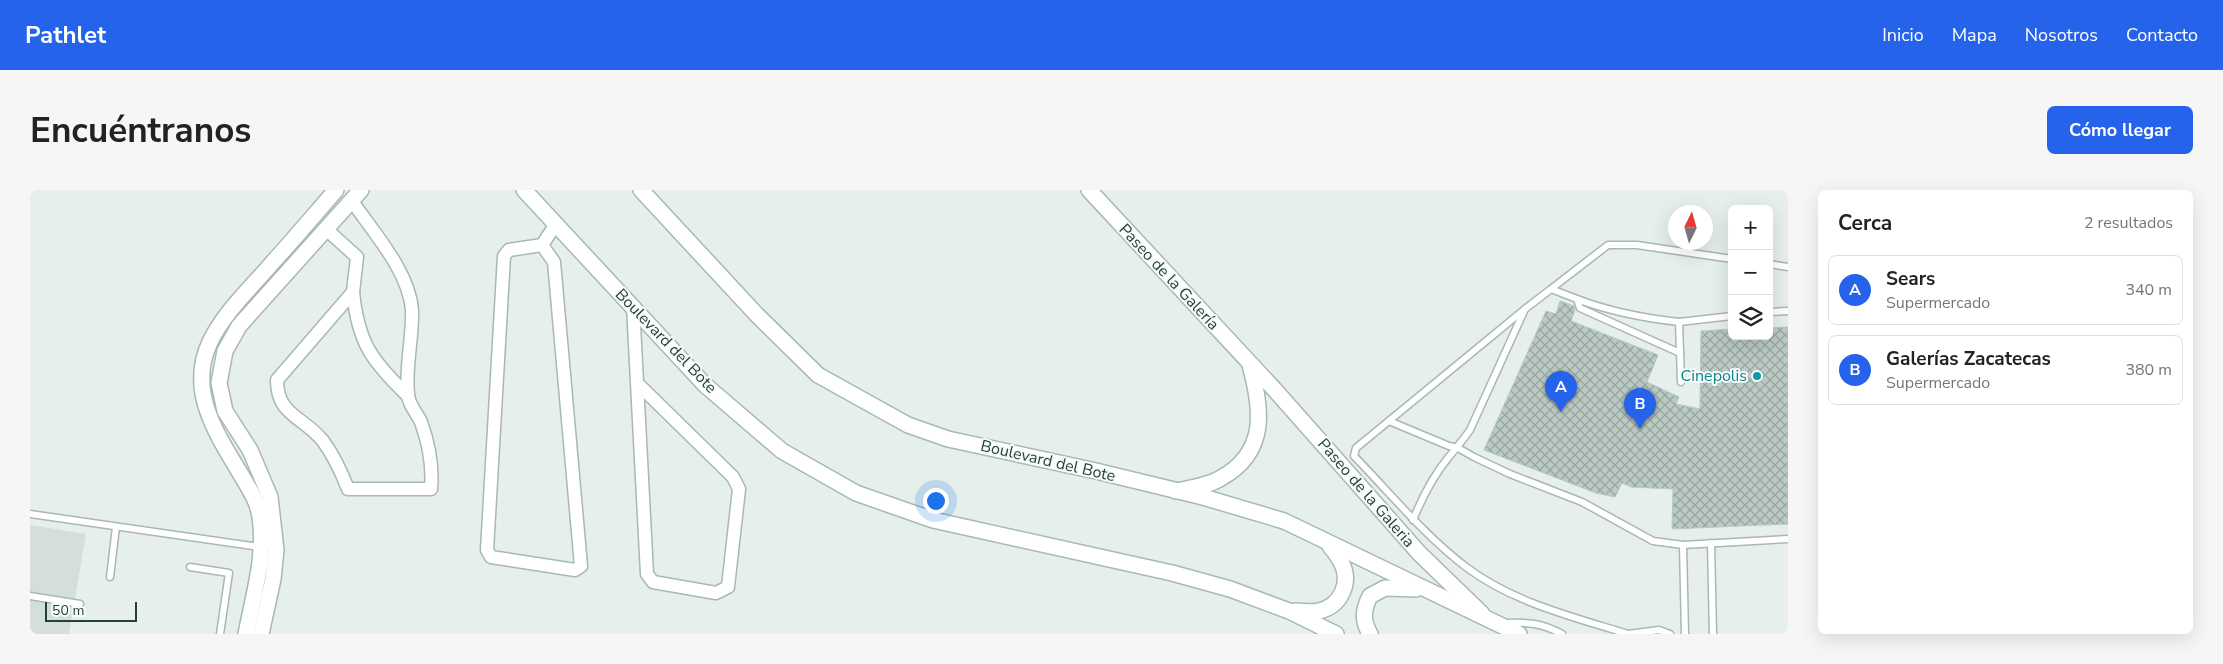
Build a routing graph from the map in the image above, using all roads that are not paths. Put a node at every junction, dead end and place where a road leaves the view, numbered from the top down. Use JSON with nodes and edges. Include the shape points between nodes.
{"nodes":[{"id":1,"x":336,"y":190,"type":"edge"},
{"id":2,"x":524,"y":190,"type":"edge"},
{"id":3,"x":640,"y":190,"type":"edge"},
{"id":4,"x":1089,"y":190,"type":"edge"},
{"id":5,"x":357,"y":196,"type":"edge"},
{"id":6,"x":556,"y":224,"type":"junction"},
{"id":7,"x":326,"y":229,"type":"junction"},
{"id":8,"x":542,"y":245,"type":"junction"},
{"id":9,"x":1728,"y":258,"type":"edge"},
{"id":10,"x":273,"y":262,"type":"junction"},
{"id":11,"x":1773,"y":265,"type":"edge"},
{"id":12,"x":1788,"y":267,"type":"edge"},
{"id":13,"x":286,"y":273,"type":"junction"},
{"id":14,"x":1551,"y":289,"type":"junction"},
{"id":15,"x":353,"y":292,"type":"junction"},
{"id":16,"x":1576,"y":300,"type":"junction"},
{"id":17,"x":633,"y":306,"type":"junction"},
{"id":18,"x":1524,"y":309,"type":"junction"},
{"id":19,"x":1788,"y":311,"type":"edge"},
{"id":20,"x":1773,"y":312,"type":"edge"},
{"id":21,"x":1728,"y":316,"type":"edge"},
{"id":22,"x":1680,"y":322,"type":"junction"},
{"id":23,"x":1680,"y":353,"type":"junction"},
{"id":24,"x":1250,"y":363,"type":"junction"},
{"id":25,"x":1681,"y":382,"type":"dead end"},
{"id":26,"x":637,"y":383,"type":"junction"},
{"id":27,"x":408,"y":396,"type":"junction"},
{"id":28,"x":1389,"y":421,"type":"junction"},
{"id":29,"x":1458,"y":448,"type":"junction"},
{"id":30,"x":1176,"y":491,"type":"junction"},
{"id":31,"x":30,"y":514,"type":"edge"},
{"id":32,"x":1413,"y":520,"type":"junction"},
{"id":33,"x":116,"y":527,"type":"junction"},
{"id":34,"x":1788,"y":539,"type":"edge"},
{"id":35,"x":1328,"y":543,"type":"junction"},
{"id":36,"x":1711,"y":543,"type":"junction"},
{"id":37,"x":1683,"y":545,"type":"junction"},
{"id":38,"x":269,"y":549,"type":"junction"},
{"id":39,"x":190,"y":567,"type":"dead end"},
{"id":40,"x":110,"y":577,"type":"dead end"},
{"id":41,"x":1424,"y":590,"type":"junction"},
{"id":42,"x":30,"y":596,"type":"edge"},
{"id":43,"x":80,"y":604,"type":"dead end"},
{"id":44,"x":1289,"y":611,"type":"junction"},
{"id":45,"x":1492,"y":621,"type":"junction"},
{"id":46,"x":220,"y":634,"type":"edge"},
{"id":47,"x":246,"y":634,"type":"edge"},
{"id":48,"x":261,"y":634,"type":"edge"},
{"id":49,"x":1336,"y":634,"type":"edge"},
{"id":50,"x":1370,"y":634,"type":"edge"},
{"id":51,"x":1518,"y":634,"type":"edge"},
{"id":52,"x":1562,"y":634,"type":"edge"},
{"id":53,"x":1628,"y":634,"type":"edge"},
{"id":54,"x":1670,"y":634,"type":"edge"},
{"id":55,"x":1685,"y":634,"type":"edge"},
{"id":56,"x":1713,"y":634,"type":"edge"}],
"edges":[{"from":1,"to":10,"type":"main road"},
{"from":2,"to":6,"type":"main road","name":"Boulevard del Bote"},
{"from":3,"to":30,"type":"main road","name":"Boulevard del Bote","via":[[756,314],[826,380],[908,425],[948,439],[1096,470]]},
{"from":4,"to":24,"type":"main road","name":"Paseo de la Galería"},
{"from":5,"to":7,"type":"main road"},
{"from":5,"to":27,"type":"street","via":[[406,287],[412,310]]},
{"from":6,"to":8,"type":"street"},
{"from":6,"to":17,"type":"main road","name":"Boulevard del Bote"},
{"from":7,"to":13,"type":"main road"},
{"from":7,"to":15,"type":"street","via":[[357,257]]},
{"from":8,"to":8,"type":"street","via":[[509,250],[504,256],[487,550],[490,556],[575,570],[581,566],[554,262]]},
{"from":9,"to":14,"type":"lane","via":[[1637,245],[1608,245]]},
{"from":10,"to":13,"type":"main road"},
{"from":10,"to":38,"type":"main road","via":[[234,306],[210,343],[202,367],[206,410],[253,494]]},
{"from":11,"to":12,"type":"lane"},
{"from":13,"to":38,"type":"main road","via":[[239,326],[225,351],[219,383],[225,411],[250,450],[270,497]]},
{"from":14,"to":16,"type":"lane"},
{"from":14,"to":18,"type":"lane"},
{"from":15,"to":27,"type":"street","via":[[355,318],[366,347],[380,369]]},
{"from":15,"to":27,"type":"street","via":[[277,380],[277,394],[283,406],[322,440],[337,462],[348,489],[431,489],[430,451]]},
{"from":16,"to":22,"type":"lane","via":[[1638,317]]},
{"from":16,"to":23,"type":"lane","via":[[1580,308]]},
{"from":17,"to":26,"type":"street"},
{"from":17,"to":44,"type":"main road","name":"Boulevard del Bote","via":[[706,385],[782,452],[856,493],[933,520],[1222,586]]},
{"from":18,"to":28,"type":"lane"},
{"from":18,"to":29,"type":"lane","via":[[1470,430]]},
{"from":19,"to":20,"type":"lane"},
{"from":21,"to":22,"type":"lane"},
{"from":22,"to":23,"type":"lane"},
{"from":23,"to":25,"type":"lane"},
{"from":24,"to":30,"type":"main road","via":[[1259,410],[1259,427],[1252,449],[1241,463],[1221,478]]},
{"from":24,"to":45,"type":"main road","name":"Paseo de la Galeria","via":[[1418,553]]},
{"from":26,"to":26,"type":"street","via":[[647,574],[653,582],[716,592],[728,587],[739,489],[732,477]]},
{"from":28,"to":29,"type":"lane"},
{"from":28,"to":32,"type":"lane","via":[[1356,448],[1354,456]]},
{"from":29,"to":32,"type":"lane","via":[[1422,498]]},
{"from":29,"to":37,"type":"lane","via":[[1510,474],[1582,502],[1653,541]]},
{"from":30,"to":35,"type":"main road","name":"Boulevard del Bote","via":[[1284,521]]},
{"from":31,"to":33,"type":"lane"},
{"from":32,"to":53,"type":"lane","via":[[1466,566],[1517,596]]},
{"from":33,"to":38,"type":"lane"},
{"from":33,"to":40,"type":"lane"},
{"from":34,"to":36,"type":"lane"},
{"from":35,"to":41,"type":"main road","name":"Boulevard del Bote"},
{"from":35,"to":44,"type":"main road","via":[[1342,563],[1345,576],[1342,595],[1331,607],[1320,611]]},
{"from":36,"to":37,"type":"lane"},
{"from":36,"to":56,"type":"lane"},
{"from":37,"to":55,"type":"lane"},
{"from":38,"to":47,"type":"main road"},
{"from":38,"to":48,"type":"main road","via":[[274,579]]},
{"from":39,"to":46,"type":"lane","via":[[229,573]]},
{"from":41,"to":45,"type":"main road","name":"Boulevard del Bote"},
{"from":41,"to":50,"type":"main road","via":[[1385,588],[1370,596],[1363,613]]},
{"from":42,"to":43,"type":"lane"},
{"from":44,"to":49,"type":"main road","name":"Boulevard del Bote"},
{"from":45,"to":51,"type":"main road","name":"Boulevard del Bote"},
{"from":45,"to":52,"type":"lane","via":[[1530,622]]},
{"from":53,"to":54,"type":"lane","via":[[1659,630]]}]}
